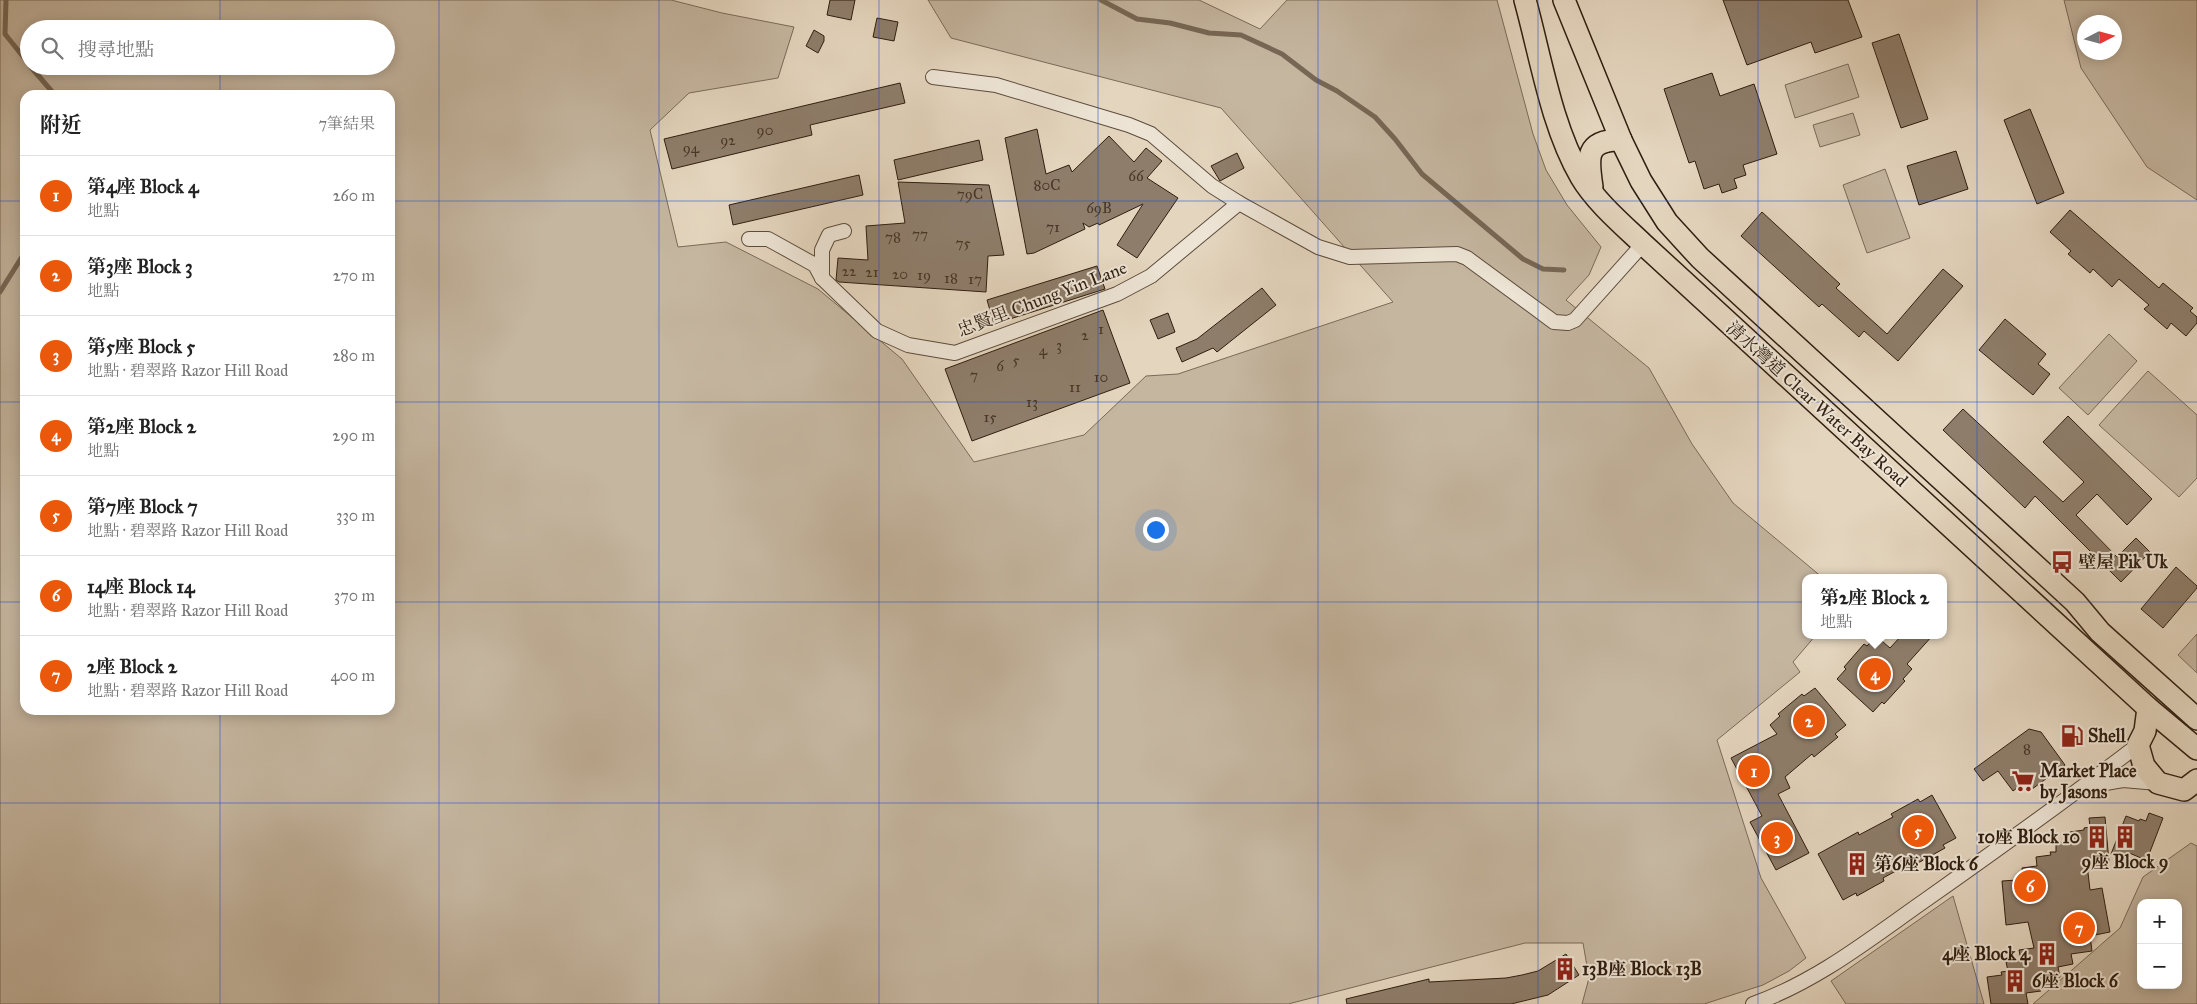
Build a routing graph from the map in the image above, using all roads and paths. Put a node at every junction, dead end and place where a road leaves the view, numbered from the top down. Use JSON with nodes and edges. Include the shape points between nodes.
{"nodes":[{"id":1,"x":1525,"y":0,"type":"edge"},
{"id":2,"x":1564,"y":0,"type":"edge"},
{"id":3,"x":933,"y":77,"type":"dead end"},
{"id":4,"x":1621,"y":140,"type":"junction"},
{"id":5,"x":1593,"y":193,"type":"junction"},
{"id":6,"x":1239,"y":203,"type":"junction"},
{"id":7,"x":844,"y":231,"type":"dead end"},
{"id":8,"x":749,"y":239,"type":"dead end"},
{"id":9,"x":1643,"y":244,"type":"junction"},
{"id":10,"x":822,"y":278,"type":"junction"},
{"id":11,"x":2148,"y":708,"type":"junction"},
{"id":12,"x":2196,"y":721,"type":"edge"},
{"id":13,"x":2138,"y":745,"type":"junction"},
{"id":14,"x":2197,"y":749,"type":"edge"},
{"id":15,"x":2158,"y":783,"type":"junction"},
{"id":16,"x":2193,"y":788,"type":"edge"},
{"id":17,"x":2080,"y":789,"type":"junction"},
{"id":18,"x":1753,"y":1004,"type":"edge"}],
"edges":[{"from":1,"to":5,"type":"main road","name":"清水灣道 Clear Water Bay Road","via":[[1560,134]]},
{"from":2,"to":4,"type":"main road","name":"清水灣道 Clear Water Bay Road"},
{"from":3,"to":6,"type":"street","via":[[996,85],[1151,134],[1212,186]]},
{"from":4,"to":5,"type":"main road","via":[[1608,140],[1593,149],[1589,158]]},
{"from":4,"to":12,"type":"main road","name":"清水灣道 Clear Water Bay Road","via":[[1641,182],[1667,222],[1700,258],[2075,602],[2100,632]]},
{"from":5,"to":9,"type":"main road","name":"清水灣道 Clear Water Bay Road"},
{"from":6,"to":9,"type":"street","via":[[1318,247],[1350,257],[1458,254],[1554,322],[1575,320]]},
{"from":6,"to":10,"type":"street","name":"忠賢里 Chung Yin Lane","via":[[1151,276],[1118,294],[955,353],[908,344],[877,331]]},
{"from":7,"to":10,"type":"street","via":[[829,235],[822,250]]},
{"from":8,"to":10,"type":"street","name":"忠賢里 Chung Yin Lane","via":[[768,238],[815,266]]},
{"from":9,"to":11,"type":"main road","name":"清水灣道 Clear Water Bay Road"},
{"from":11,"to":13,"type":"main road","via":[[2145,731]]},
{"from":11,"to":14,"type":"main road","name":"清水灣道 Clear Water Bay Road"},
{"from":13,"to":15,"type":"main road","via":[[2144,766]]},
{"from":13,"to":17,"type":"street"},
{"from":15,"to":16,"type":"main road"},
{"from":15,"to":17,"type":"street","via":[[2109,781]]},
{"from":17,"to":18,"type":"street","via":[[1823,972]]}]}
